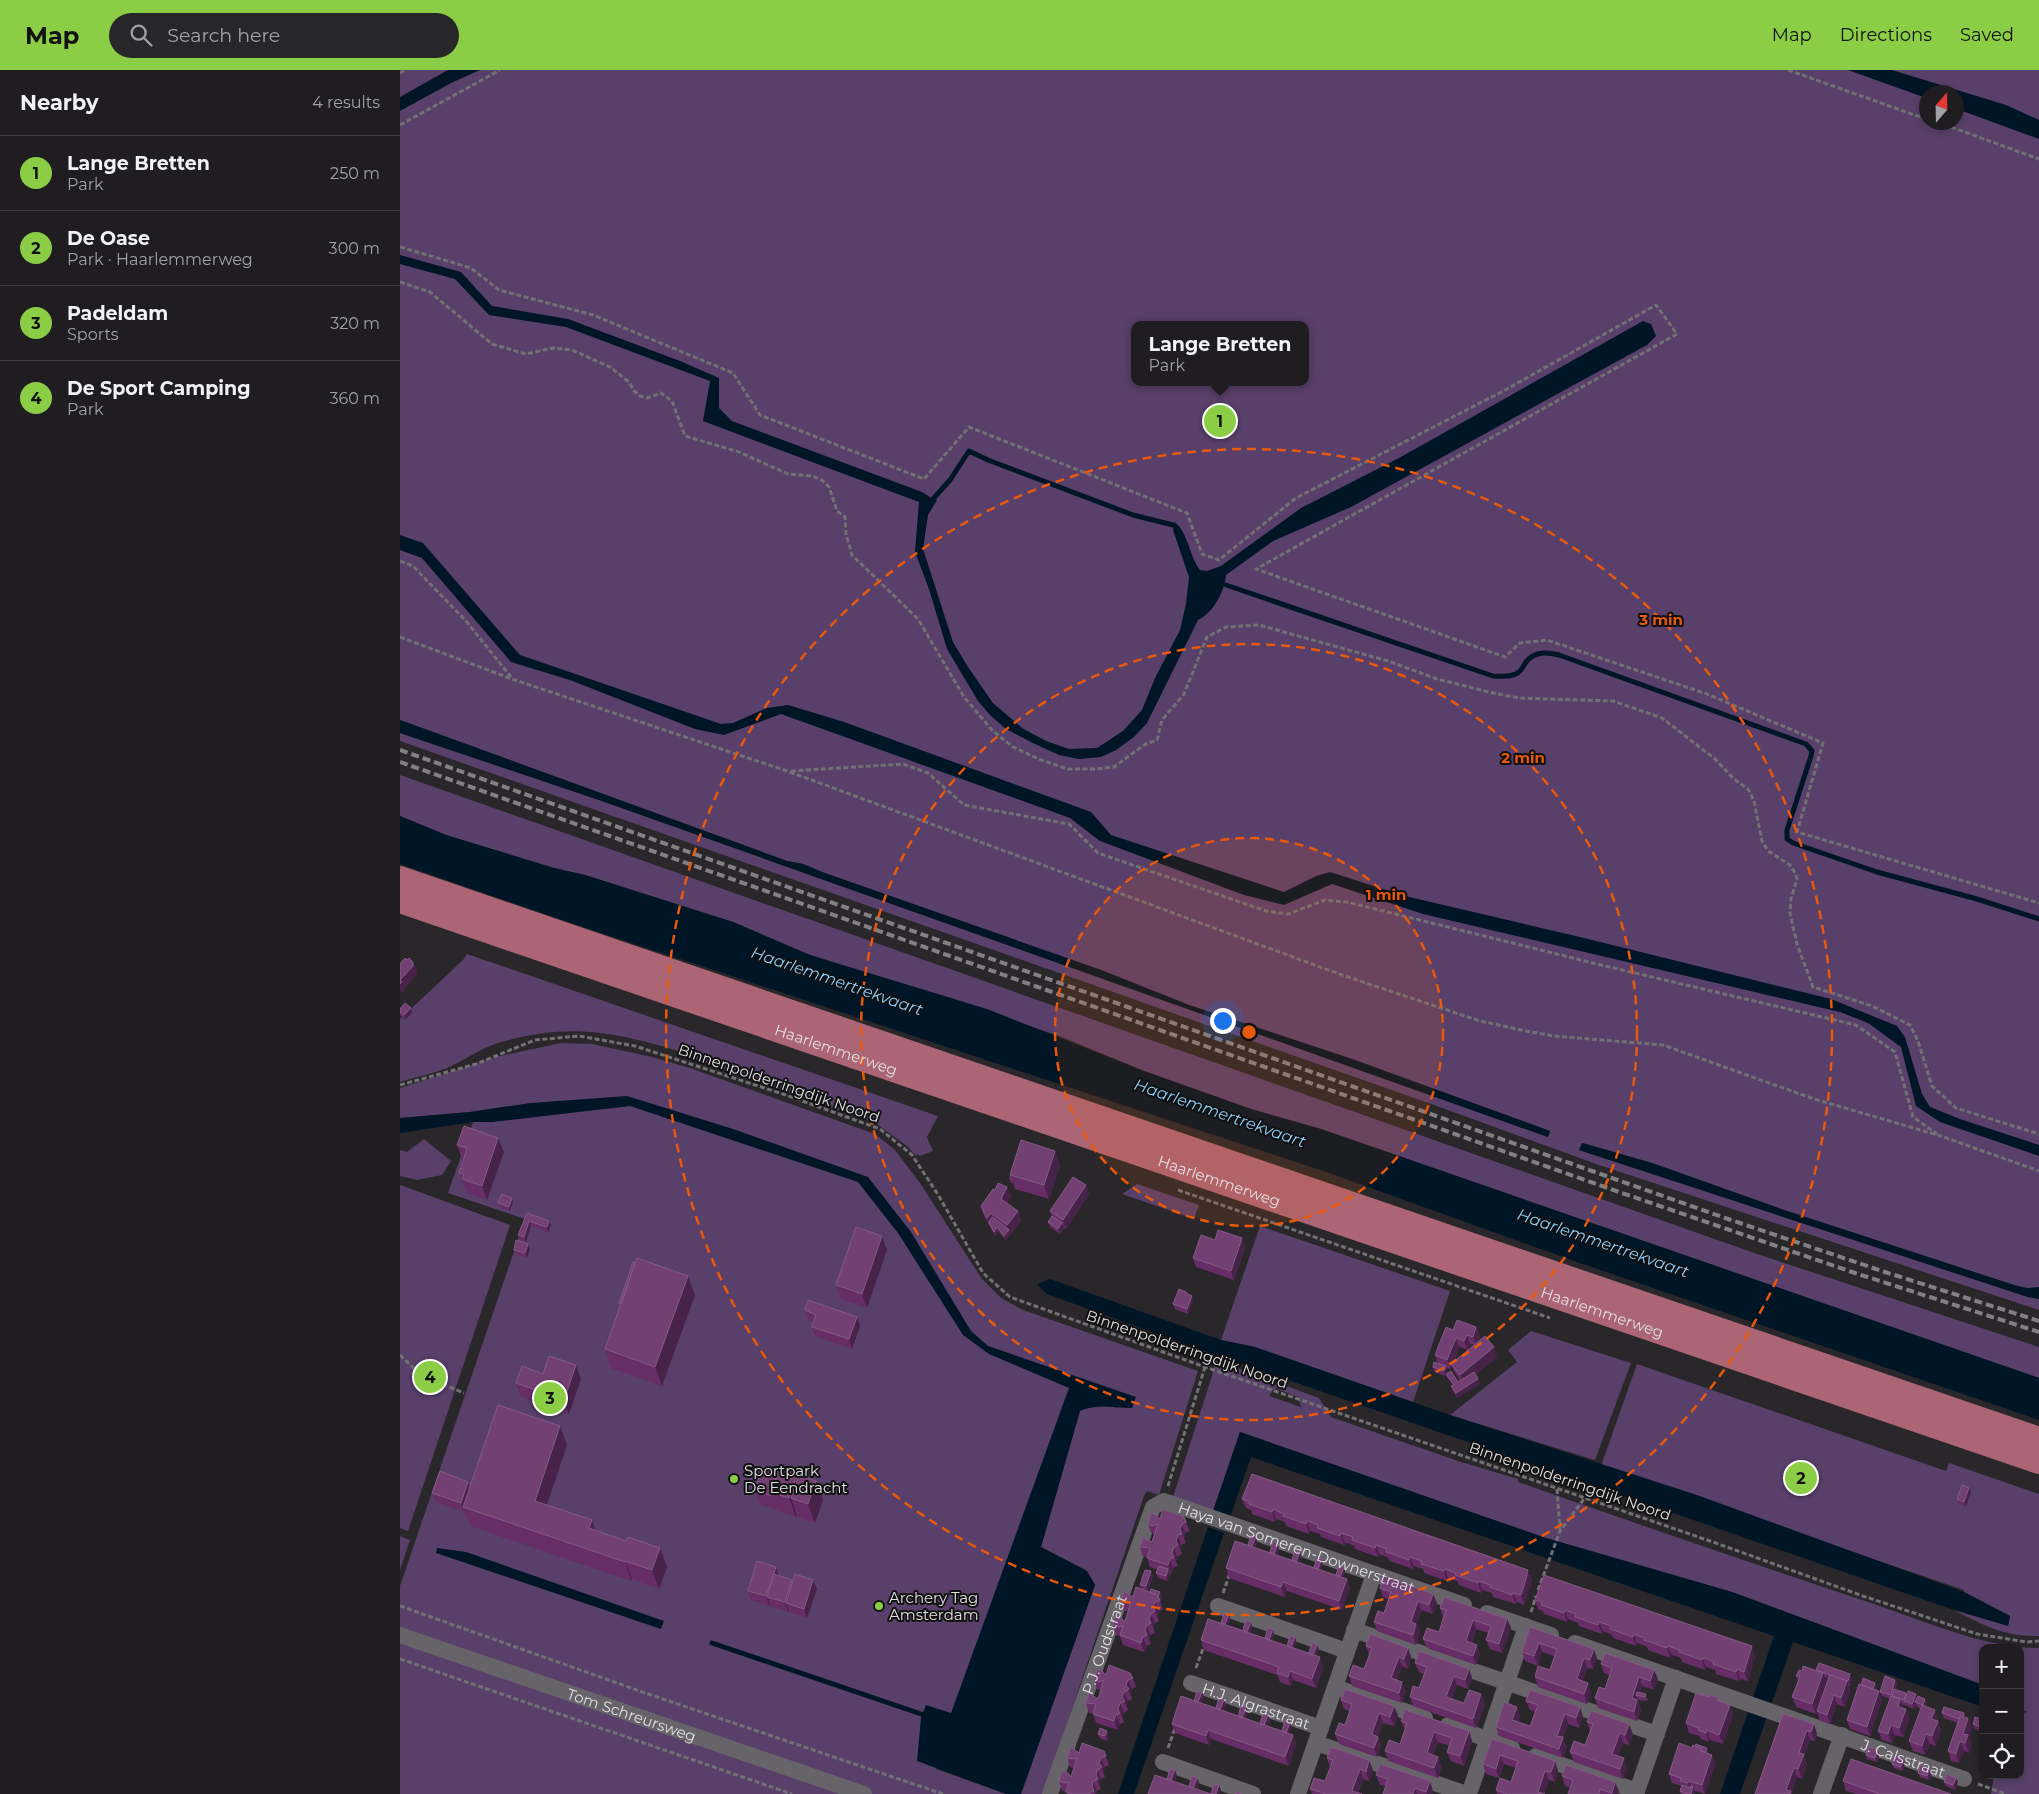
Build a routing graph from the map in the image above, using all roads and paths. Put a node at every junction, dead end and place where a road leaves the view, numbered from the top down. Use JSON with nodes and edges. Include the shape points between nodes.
{"nodes":[{"id":1,"x":405,"y":70,"type":"edge"},
{"id":2,"x":500,"y":70,"type":"edge"},
{"id":3,"x":1788,"y":70,"type":"edge"},
{"id":4,"x":400,"y":73,"type":"edge"},
{"id":5,"x":1919,"y":117,"type":"edge"},
{"id":6,"x":400,"y":125,"type":"edge"},
{"id":7,"x":1958,"y":130,"type":"edge"},
{"id":8,"x":2039,"y":159,"type":"edge"},
{"id":9,"x":400,"y":247,"type":"edge"},
{"id":10,"x":400,"y":282,"type":"edge"},
{"id":11,"x":400,"y":561,"type":"edge"},
{"id":12,"x":400,"y":637,"type":"edge"},
{"id":13,"x":512,"y":679,"type":"junction"},
{"id":14,"x":788,"y":771,"type":"junction"},
{"id":15,"x":400,"y":879,"type":"edge"},
{"id":16,"x":400,"y":900,"type":"edge"},
{"id":17,"x":2039,"y":903,"type":"edge"},
{"id":18,"x":400,"y":1085,"type":"edge"},
{"id":19,"x":2039,"y":1134,"type":"edge"},
{"id":20,"x":1941,"y":1136,"type":"junction"},
{"id":21,"x":2039,"y":1171,"type":"edge"},
{"id":22,"x":400,"y":1355,"type":"edge"},
{"id":23,"x":1205,"y":1367,"type":"junction"},
{"id":24,"x":464,"y":1393,"type":"dead end"},
{"id":25,"x":2039,"y":1440,"type":"edge"},
{"id":26,"x":2039,"y":1461,"type":"edge"},
{"id":27,"x":1557,"y":1489,"type":"junction"},
{"id":28,"x":1584,"y":1498,"type":"junction"},
{"id":29,"x":1164,"y":1501,"type":"junction"},
{"id":30,"x":1560,"y":1531,"type":"junction"},
{"id":31,"x":1230,"y":1572,"type":"edge"},
{"id":32,"x":1374,"y":1574,"type":"junction"},
{"id":33,"x":400,"y":1606,"type":"edge"},
{"id":34,"x":1218,"y":1606,"type":"joint"},
{"id":35,"x":1526,"y":1626,"type":"junction"},
{"id":36,"x":1354,"y":1630,"type":"junction"},
{"id":37,"x":400,"y":1635,"type":"edge"},
{"id":38,"x":1206,"y":1640,"type":"edge"},
{"id":39,"x":2039,"y":1642,"type":"edge"},
{"id":40,"x":1347,"y":1651,"type":"junction"},
{"id":41,"x":400,"y":1659,"type":"edge"},
{"id":42,"x":1676,"y":1678,"type":"junction"},
{"id":43,"x":1501,"y":1680,"type":"junction"},
{"id":44,"x":1191,"y":1683,"type":"joint"},
{"id":45,"x":1335,"y":1687,"type":"junction"},
{"id":46,"x":1741,"y":1701,"type":"joint"},
{"id":47,"x":1175,"y":1727,"type":"edge"},
{"id":48,"x":1657,"y":1734,"type":"junction"},
{"id":49,"x":1318,"y":1735,"type":"junction"},
{"id":50,"x":1842,"y":1736,"type":"junction"},
{"id":51,"x":1482,"y":1737,"type":"junction"},
{"id":52,"x":1163,"y":1762,"type":"joint"},
{"id":53,"x":1964,"y":1779,"type":"joint"},
{"id":54,"x":1637,"y":1793,"type":"edge"},
{"id":55,"x":792,"y":1794,"type":"edge"},
{"id":56,"x":864,"y":1794,"type":"edge"},
{"id":57,"x":943,"y":1794,"type":"edge"},
{"id":58,"x":1050,"y":1794,"type":"edge"},
{"id":59,"x":1253,"y":1794,"type":"edge"},
{"id":60,"x":1298,"y":1794,"type":"edge"},
{"id":61,"x":1468,"y":1794,"type":"edge"},
{"id":62,"x":1821,"y":1794,"type":"edge"},
{"id":63,"x":2006,"y":1794,"type":"edge"}],
"edges":[{"from":1,"to":4,"type":"path"},
{"from":2,"to":6,"type":"path"},
{"from":3,"to":5,"type":"path"},
{"from":7,"to":8,"type":"path"},
{"from":9,"to":17,"type":"path","via":[[471,268],[499,290],[594,315],[733,373],[760,415],[924,479],[969,427],[1187,513],[1202,554],[1219,560],[1296,498],[1506,389],[1656,305],[1678,334],[1256,569],[1506,657],[1520,643],[1548,640],[1707,694],[1822,742],[1797,832]]},
{"from":10,"to":19,"type":"path","via":[[430,292],[492,344],[526,354],[553,348],[572,350],[610,366],[640,396],[648,398],[661,393],[672,401],[685,436],[739,452],[788,474],[822,480],[829,486],[837,510],[845,517],[852,555],[918,619],[964,696],[1006,742],[1050,763],[1068,769],[1114,767],[1144,745],[1157,740],[1162,720],[1184,694],[1207,637],[1226,627],[1259,625],[1493,694],[1518,698],[1612,701],[1662,718],[1748,789],[1754,801],[1762,841],[1768,850],[1790,865],[1797,879],[1790,913],[1813,987],[1872,1006],[1910,1025],[1932,1086],[1956,1108]]},
{"from":11,"to":13,"type":"path","via":[[413,566],[466,622]]},
{"from":12,"to":13,"type":"path"},
{"from":13,"to":14,"type":"path"},
{"from":14,"to":20,"type":"path","via":[[1342,975],[1461,1015],[1554,1036],[1663,1045],[1814,1099]]},
{"from":14,"to":20,"type":"path","via":[[903,764],[928,773],[964,805],[1069,824],[1098,853],[1266,912],[1288,914],[1325,900],[1347,902],[1856,1025],[1895,1052],[1914,1116]]},
{"from":15,"to":25,"type":"main road","name":"Haarlemmerweg"},
{"from":16,"to":26,"type":"main road","name":"Haarlemmerweg"},
{"from":18,"to":23,"type":"path","name":"Binnenpolderringdijk Noord","via":[[476,1064],[535,1040],[579,1036],[635,1046],[783,1094],[880,1129],[912,1155],[983,1273],[1010,1297]]},
{"from":20,"to":21,"type":"path"},
{"from":22,"to":24,"type":"path","via":[[422,1376]]},
{"from":23,"to":27,"type":"path","name":"Binnenpolderringdijk Noord"},
{"from":23,"to":29,"type":"path"},
{"from":27,"to":28,"type":"path","name":"Binnenpolderringdijk Noord"},
{"from":27,"to":30,"type":"path"},
{"from":28,"to":30,"type":"path"},
{"from":28,"to":39,"type":"path","name":"Binnenpolderringdijk Noord","via":[[1977,1634]]},
{"from":29,"to":32,"type":"street","name":"Haya van Someren-Downerstraat"},
{"from":29,"to":58,"type":"street","name":"P.J. Oudstraat","via":[[1153,1507]]},
{"from":30,"to":35,"type":"path"},
{"from":31,"to":34,"type":"path"},
{"from":32,"to":35,"type":"street","name":"Haya van Someren-Downerstraat"},
{"from":32,"to":36,"type":"street","name":"H.J. Algrastraat"},
{"from":33,"to":57,"type":"path"},
{"from":34,"to":40,"type":"street"},
{"from":35,"to":42,"type":"street","name":"Haya van Someren-Downerstraat"},
{"from":35,"to":43,"type":"street"},
{"from":36,"to":40,"type":"street","name":"H.J. Algrastraat"},
{"from":36,"to":43,"type":"street"},
{"from":37,"to":56,"type":"street","name":"Tom Schreursweg"},
{"from":38,"to":44,"type":"path"},
{"from":40,"to":45,"type":"street","name":"H.J. Algrastraat"},
{"from":41,"to":55,"type":"path"},
{"from":42,"to":46,"type":"street","name":"Haya van Someren-Downerstraat"},
{"from":42,"to":48,"type":"street"},
{"from":43,"to":48,"type":"street"},
{"from":43,"to":51,"type":"street"},
{"from":44,"to":49,"type":"street","name":"H.J. Algrastraat"},
{"from":45,"to":49,"type":"street","name":"H.J. Algrastraat"},
{"from":45,"to":51,"type":"street"},
{"from":46,"to":50,"type":"street","name":"J. Calsstraat"},
{"from":47,"to":52,"type":"path"},
{"from":48,"to":54,"type":"street"},
{"from":49,"to":60,"type":"street","name":"H.J. Algrastraat"},
{"from":49,"to":61,"type":"street","name":"H.J. Algrastraat"},
{"from":50,"to":53,"type":"street","name":"J. Calsstraat"},
{"from":50,"to":62,"type":"street","name":"J. Calsstraat"},
{"from":51,"to":54,"type":"street"},
{"from":51,"to":61,"type":"street"},
{"from":52,"to":59,"type":"street"},
{"from":53,"to":63,"type":"path"}]}
